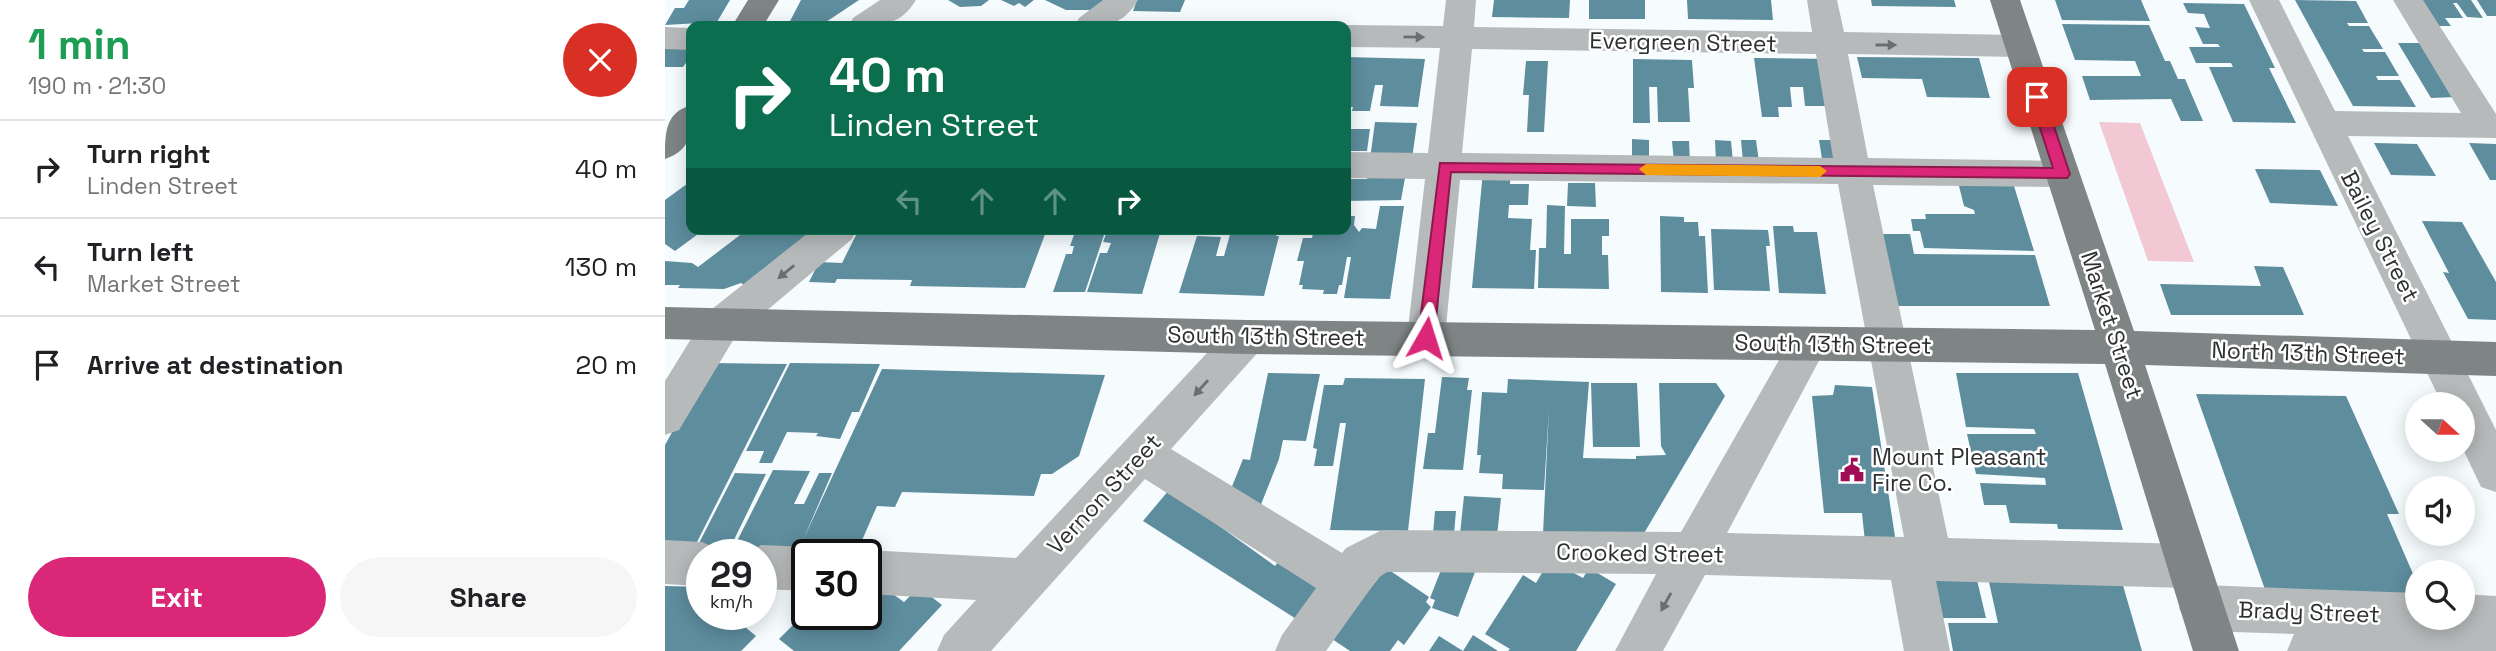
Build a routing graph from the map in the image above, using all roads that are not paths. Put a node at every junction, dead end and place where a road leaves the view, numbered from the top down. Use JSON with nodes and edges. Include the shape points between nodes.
{"nodes":[{"id":1,"x":764,"y":0,"type":"edge"},
{"id":2,"x":901,"y":0,"type":"edge"},
{"id":3,"x":1123,"y":0,"type":"edge"},
{"id":4,"x":1461,"y":0,"type":"edge"},
{"id":5,"x":1822,"y":0,"type":"edge"},
{"id":6,"x":2005,"y":0,"type":"edge"},
{"id":7,"x":2264,"y":0,"type":"edge"},
{"id":8,"x":2408,"y":0,"type":"edge"},
{"id":9,"x":750,"y":21,"type":"edge"},
{"id":10,"x":871,"y":21,"type":"edge"},
{"id":11,"x":1096,"y":21,"type":"edge"},
{"id":12,"x":1351,"y":36,"type":"edge"},
{"id":13,"x":665,"y":38,"type":"edge"},
{"id":14,"x":1458,"y":38,"type":"junction"},
{"id":15,"x":686,"y":39,"type":"edge"},
{"id":16,"x":1830,"y":44,"type":"junction"},
{"id":17,"x":2020,"y":46,"type":"junction"},
{"id":18,"x":2324,"y":123,"type":"junction"},
{"id":19,"x":686,"y":126,"type":"edge"},
{"id":20,"x":2491,"y":126,"type":"edge"},
{"id":21,"x":686,"y":128,"type":"edge"},
{"id":22,"x":665,"y":146,"type":"edge"},
{"id":23,"x":665,"y":158,"type":"edge"},
{"id":24,"x":1351,"y":165,"type":"edge"},
{"id":25,"x":1445,"y":167,"type":"junction"},
{"id":26,"x":1853,"y":172,"type":"junction"},
{"id":27,"x":2062,"y":174,"type":"junction"},
{"id":28,"x":832,"y":235,"type":"edge"},
{"id":29,"x":665,"y":323,"type":"edge"},
{"id":30,"x":721,"y":325,"type":"junction"},
{"id":31,"x":1247,"y":337,"type":"junction"},
{"id":32,"x":1426,"y":338,"type":"junction"},
{"id":33,"x":1809,"y":344,"type":"junction"},
{"id":34,"x":1887,"y":344,"type":"junction"},
{"id":35,"x":2119,"y":347,"type":"junction"},
{"id":36,"x":2442,"y":358,"type":"junction"},
{"id":37,"x":2496,"y":359,"type":"edge"},
{"id":38,"x":665,"y":417,"type":"edge"},
{"id":39,"x":1142,"y":454,"type":"junction"},
{"id":40,"x":2496,"y":473,"type":"edge"},
{"id":41,"x":1693,"y":553,"type":"junction"},
{"id":42,"x":1920,"y":559,"type":"junction"},
{"id":43,"x":665,"y":562,"type":"edge"},
{"id":44,"x":686,"y":563,"type":"edge"},
{"id":45,"x":2187,"y":566,"type":"junction"},
{"id":46,"x":882,"y":573,"type":"edge"},
{"id":47,"x":1024,"y":580,"type":"junction"},
{"id":48,"x":1348,"y":582,"type":"junction"},
{"id":49,"x":2202,"y":608,"type":"junction"},
{"id":50,"x":2405,"y":616,"type":"edge"},
{"id":51,"x":2475,"y":618,"type":"edge"},
{"id":52,"x":2496,"y":619,"type":"edge"},
{"id":53,"x":960,"y":651,"type":"edge"},
{"id":54,"x":1298,"y":651,"type":"edge"},
{"id":55,"x":1638,"y":651,"type":"edge"},
{"id":56,"x":1927,"y":651,"type":"edge"},
{"id":57,"x":2216,"y":651,"type":"edge"},
{"id":58,"x":2310,"y":651,"type":"edge"},
{"id":59,"x":2490,"y":651,"type":"edge"}],
"edges":[{"from":1,"to":9,"type":"main road"},
{"from":2,"to":10,"type":"street"},
{"from":3,"to":11,"type":"street"},
{"from":4,"to":14,"type":"street"},
{"from":5,"to":16,"type":"street"},
{"from":6,"to":17,"type":"main road","name":"Market Street"},
{"from":7,"to":18,"type":"street","name":"Bailey Street"},
{"from":8,"to":20,"type":"street"},
{"from":12,"to":14,"type":"street","name":"Evergreen Street","one_way":true},
{"from":13,"to":15,"type":"street"},
{"from":14,"to":16,"type":"street","name":"Evergreen Street"},
{"from":14,"to":25,"type":"street"},
{"from":16,"to":17,"type":"street","name":"Evergreen Street","one_way":true},
{"from":16,"to":26,"type":"street"},
{"from":17,"to":27,"type":"main road","name":"Market Street"},
{"from":18,"to":20,"type":"street"},
{"from":18,"to":36,"type":"street","name":"Bailey Street"},
{"from":19,"to":22,"type":"main road"},
{"from":21,"to":23,"type":"main road"},
{"from":24,"to":25,"type":"street"},
{"from":25,"to":26,"type":"street"},
{"from":25,"to":32,"type":"street"},
{"from":26,"to":27,"type":"street"},
{"from":26,"to":34,"type":"street"},
{"from":27,"to":35,"type":"main road","name":"Market Street"},
{"from":28,"to":30,"type":"street","one_way":true},
{"from":29,"to":30,"type":"main road","name":"South 13th Street"},
{"from":30,"to":31,"type":"main road","name":"South 13th Street"},
{"from":30,"to":38,"type":"street"},
{"from":31,"to":32,"type":"main road","name":"South 13th Street"},
{"from":31,"to":39,"type":"street","name":"Vernon Street","one_way":true},
{"from":32,"to":33,"type":"main road","name":"South 13th Street"},
{"from":33,"to":34,"type":"main road","name":"South 13th Street"},
{"from":33,"to":41,"type":"street"},
{"from":34,"to":35,"type":"main road","name":"South 13th Street"},
{"from":34,"to":42,"type":"street"},
{"from":35,"to":36,"type":"main road","name":"North 13th Street"},
{"from":35,"to":45,"type":"main road","name":"Market Street"},
{"from":36,"to":37,"type":"main road","name":"North 13th Street"},
{"from":36,"to":40,"type":"street","name":"Bailey Street"},
{"from":39,"to":47,"type":"street","name":"Vernon Street"},
{"from":39,"to":48,"type":"street"},
{"from":41,"to":42,"type":"street","name":"Crooked Street"},
{"from":41,"to":48,"type":"street","name":"Crooked Street","via":[[1382,551],[1361,563]]},
{"from":41,"to":55,"type":"street","one_way":true},
{"from":42,"to":45,"type":"street","name":"Crooked Street"},
{"from":42,"to":56,"type":"street"},
{"from":43,"to":44,"type":"street"},
{"from":45,"to":49,"type":"main road","name":"Market Street"},
{"from":46,"to":47,"type":"street"},
{"from":47,"to":53,"type":"street","name":"Vernon Street"},
{"from":48,"to":54,"type":"street","name":"Crooked Street"},
{"from":49,"to":50,"type":"street","name":"Brady Street"},
{"from":49,"to":57,"type":"main road","name":"Market Street"},
{"from":51,"to":52,"type":"street"},
{"from":58,"to":59,"type":"street","via":[[2316,643],[2487,646]]}]}
